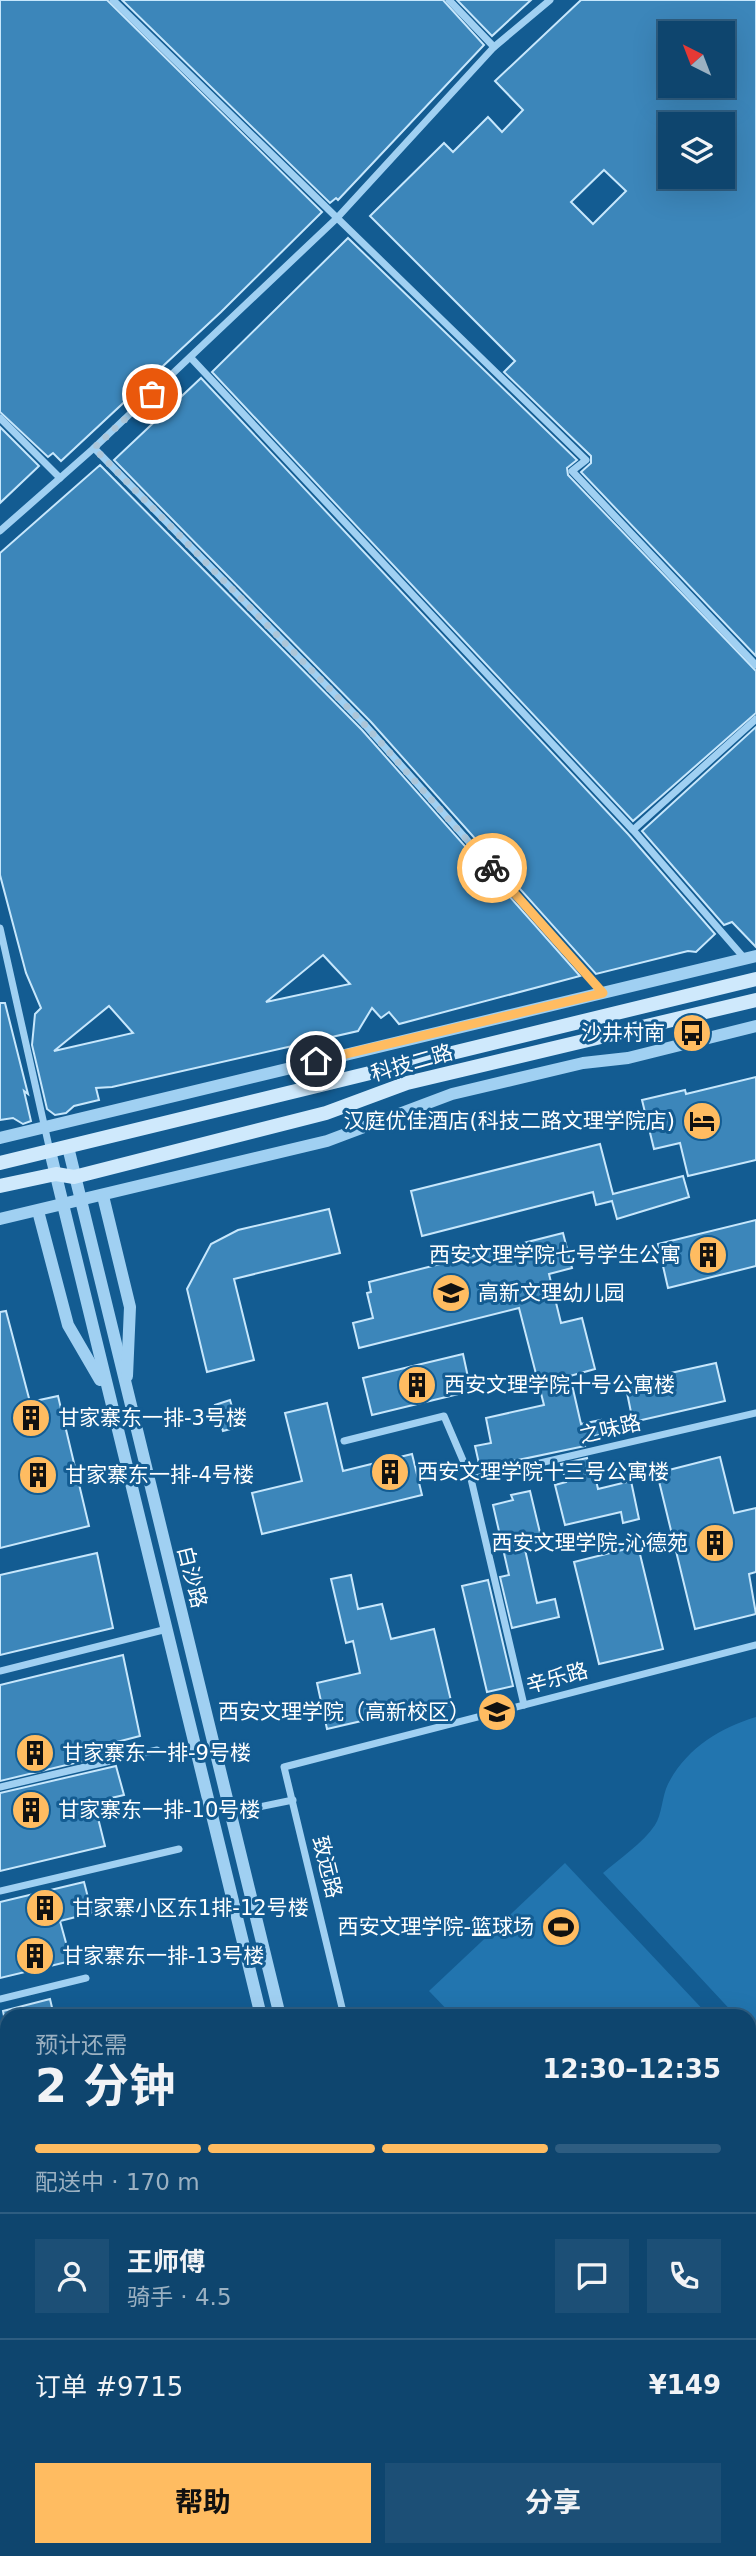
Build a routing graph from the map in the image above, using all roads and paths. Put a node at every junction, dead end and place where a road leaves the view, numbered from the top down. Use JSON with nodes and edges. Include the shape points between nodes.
{"nodes":[{"id":1,"x":113,"y":0,"type":"edge"},
{"id":2,"x":449,"y":0,"type":"edge"},
{"id":3,"x":550,"y":0,"type":"edge"},
{"id":4,"x":494,"y":47,"type":"junction"},
{"id":5,"x":338,"y":218,"type":"junction"},
{"id":6,"x":191,"y":358,"type":"junction"},
{"id":7,"x":0,"y":418,"type":"edge"},
{"id":8,"x":94,"y":448,"type":"junction"},
{"id":9,"x":60,"y":478,"type":"junction"},
{"id":10,"x":0,"y":531,"type":"edge"},
{"id":11,"x":756,"y":665,"type":"edge"},
{"id":12,"x":756,"y":719,"type":"edge"},
{"id":13,"x":633,"y":830,"type":"junction"},
{"id":14,"x":0,"y":928,"type":"edge"},
{"id":15,"x":751,"y":957,"type":"edge"},
{"id":16,"x":756,"y":979,"type":"edge"},
{"id":17,"x":603,"y":993,"type":"junction"},
{"id":18,"x":756,"y":1000,"type":"edge"},
{"id":19,"x":756,"y":1026,"type":"edge"},
{"id":20,"x":46,"y":1127,"type":"junction"},
{"id":21,"x":0,"y":1138,"type":"edge"},
{"id":22,"x":68,"y":1147,"type":"junction"},
{"id":23,"x":50,"y":1151,"type":"junction"},
{"id":24,"x":0,"y":1163,"type":"edge"},
{"id":25,"x":56,"y":1174,"type":"junction"},
{"id":26,"x":74,"y":1177,"type":"junction"},
{"id":27,"x":0,"y":1186,"type":"edge"},
{"id":28,"x":103,"y":1196,"type":"junction"},
{"id":29,"x":80,"y":1201,"type":"junction"},
{"id":30,"x":63,"y":1205,"type":"junction"},
{"id":31,"x":38,"y":1211,"type":"junction"},
{"id":32,"x":0,"y":1219,"type":"edge"},
{"id":33,"x":126,"y":1391,"type":"junction"},
{"id":34,"x":109,"y":1395,"type":"junction"},
{"id":35,"x":756,"y":1413,"type":"edge"},
{"id":36,"x":344,"y":1441,"type":"dead end"},
{"id":37,"x":471,"y":1479,"type":"junction"},
{"id":38,"x":167,"y":1629,"type":"junction"},
{"id":39,"x":756,"y":1644,"type":"edge"},
{"id":40,"x":0,"y":1671,"type":"edge"},
{"id":41,"x":524,"y":1704,"type":"junction"},
{"id":42,"x":158,"y":1749,"type":"dead end"},
{"id":43,"x":285,"y":1767,"type":"joint"},
{"id":44,"x":0,"y":1787,"type":"edge"},
{"id":45,"x":293,"y":1800,"type":"junction"},
{"id":46,"x":230,"y":1814,"type":"junction"},
{"id":47,"x":179,"y":1849,"type":"dead end"},
{"id":48,"x":0,"y":1891,"type":"edge"},
{"id":49,"x":86,"y":1978,"type":"dead end"},
{"id":50,"x":0,"y":1999,"type":"edge"},
{"id":51,"x":259,"y":2009,"type":"edge"},
{"id":52,"x":278,"y":2009,"type":"edge"},
{"id":53,"x":342,"y":2009,"type":"edge"}],
"edges":[{"from":1,"to":5,"type":"street"},
{"from":2,"to":4,"type":"street"},
{"from":3,"to":4,"type":"street"},
{"from":4,"to":5,"type":"street"},
{"from":5,"to":6,"type":"street"},
{"from":5,"to":11,"type":"street","via":[[586,460],[572,471]]},
{"from":6,"to":8,"type":"street"},
{"from":6,"to":13,"type":"street"},
{"from":7,"to":9,"type":"street"},
{"from":8,"to":9,"type":"street"},
{"from":8,"to":17,"type":"street","via":[[366,726]]},
{"from":9,"to":10,"type":"street"},
{"from":12,"to":13,"type":"street"},
{"from":13,"to":15,"type":"street"},
{"from":14,"to":20,"type":"street"},
{"from":15,"to":17,"type":"street"},
{"from":16,"to":22,"type":"main road","name":"科技二路"},
{"from":17,"to":20,"type":"street"},
{"from":18,"to":26,"type":"main road","name":"科技二路","via":[[407,1083],[326,1113]]},
{"from":19,"to":28,"type":"street","via":[[452,1094],[327,1141]]},
{"from":20,"to":21,"type":"street"},
{"from":20,"to":23,"type":"street"},
{"from":22,"to":23,"type":"main road","name":"科技二路"},
{"from":22,"to":26,"type":"street","name":"白沙路"},
{"from":23,"to":24,"type":"main road","name":"科技二路"},
{"from":23,"to":25,"type":"street","name":"白沙路"},
{"from":25,"to":26,"type":"main road","name":"科技二路"},
{"from":25,"to":27,"type":"main road","name":"科技二路"},
{"from":25,"to":30,"type":"street","name":"白沙路"},
{"from":26,"to":29,"type":"street","name":"白沙路"},
{"from":28,"to":29,"type":"street"},
{"from":28,"to":33,"type":"street","via":[[130,1307]]},
{"from":29,"to":30,"type":"street"},
{"from":29,"to":33,"type":"street","name":"白沙路"},
{"from":30,"to":31,"type":"street"},
{"from":30,"to":34,"type":"street","name":"白沙路"},
{"from":31,"to":32,"type":"street"},
{"from":31,"to":34,"type":"street","via":[[68,1325]]},
{"from":33,"to":46,"type":"street","name":"白沙路"},
{"from":34,"to":38,"type":"street","name":"白沙路"},
{"from":35,"to":37,"type":"street","name":"之味路"},
{"from":36,"to":37,"type":"street","via":[[444,1416]]},
{"from":37,"to":41,"type":"street"},
{"from":38,"to":40,"type":"street"},
{"from":38,"to":51,"type":"street","name":"白沙路"},
{"from":39,"to":41,"type":"street","name":"辛乐路"},
{"from":41,"to":43,"type":"street","name":"辛乐路"},
{"from":42,"to":44,"type":"street"},
{"from":43,"to":45,"type":"street","name":"致远路"},
{"from":45,"to":46,"type":"street"},
{"from":45,"to":53,"type":"street","name":"致远路"},
{"from":46,"to":52,"type":"street","name":"白沙路"},
{"from":47,"to":48,"type":"street"},
{"from":49,"to":50,"type":"street"}]}
